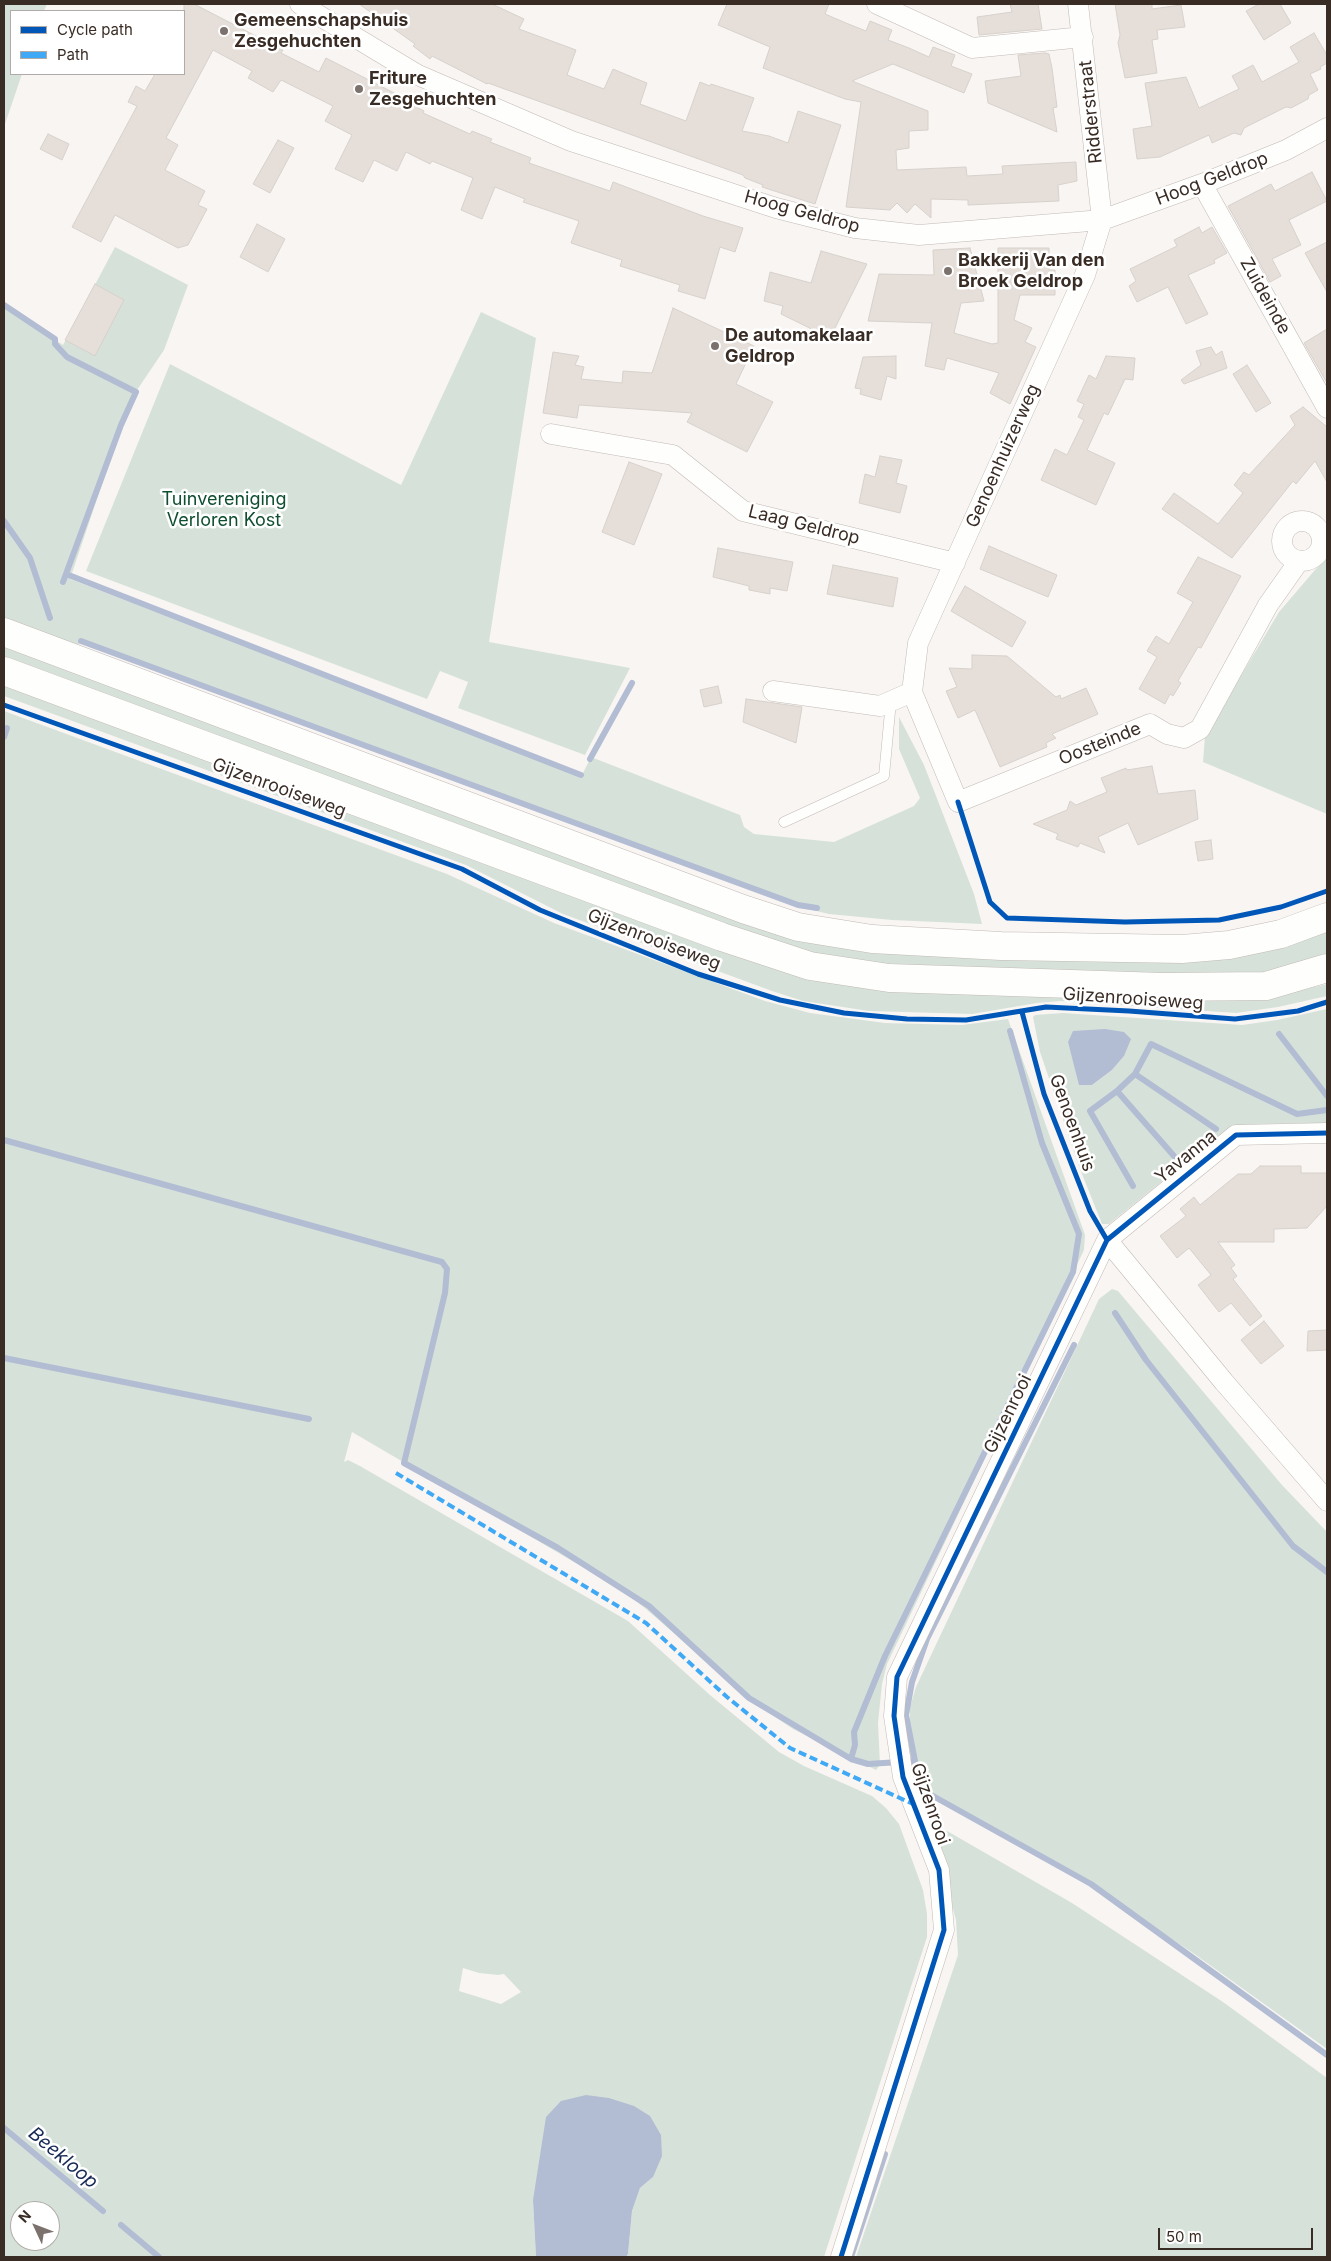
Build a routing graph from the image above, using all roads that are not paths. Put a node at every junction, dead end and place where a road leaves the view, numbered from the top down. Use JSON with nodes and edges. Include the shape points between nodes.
{"nodes":[{"id":1,"x":300,"y":4,"type":"edge"},
{"id":2,"x":877,"y":4,"type":"edge"},
{"id":3,"x":1078,"y":4,"type":"edge"},
{"id":4,"x":1083,"y":37,"type":"junction"},
{"id":5,"x":1327,"y":128,"type":"edge"},
{"id":6,"x":1202,"y":184,"type":"junction"},
{"id":7,"x":1102,"y":220,"type":"junction"},
{"id":8,"x":1327,"y":408,"type":"edge"},
{"id":9,"x":551,"y":434,"type":"dead end"},
{"id":10,"x":1299,"y":561,"type":"dead end"},
{"id":11,"x":955,"y":563,"type":"junction"},
{"id":12,"x":4,"y":632,"type":"edge"},
{"id":13,"x":4,"y":671,"type":"edge"},
{"id":14,"x":773,"y":691,"type":"dead end"},
{"id":15,"x":912,"y":692,"type":"junction"},
{"id":16,"x":891,"y":701,"type":"junction"},
{"id":17,"x":958,"y":802,"type":"joint"},
{"id":18,"x":784,"y":822,"type":"dead end"},
{"id":19,"x":1327,"y":917,"type":"edge"},
{"id":20,"x":1327,"y":968,"type":"edge"},
{"id":21,"x":1327,"y":1133,"type":"edge"},
{"id":22,"x":1107,"y":1240,"type":"junction"},
{"id":23,"x":1327,"y":1501,"type":"edge"},
{"id":24,"x":841,"y":2257,"type":"edge"}],
"edges":[{"from":1,"to":7,"type":"street","name":"Hoog Geldrop","via":[[418,76],[562,137],[776,208],[855,228],[919,235]]},
{"from":2,"to":4,"type":"street","via":[[972,48]]},
{"from":3,"to":4,"type":"street","name":"Ridderstraat"},
{"from":4,"to":7,"type":"street","name":"Ridderstraat"},
{"from":5,"to":6,"type":"street","name":"Hoog Geldrop","via":[[1286,150]]},
{"from":6,"to":7,"type":"street","name":"Hoog Geldrop"},
{"from":6,"to":8,"type":"street","name":"Zuideinde"},
{"from":7,"to":11,"type":"street","name":"Genoenhuizerweg","via":[[1085,275]]},
{"from":9,"to":11,"type":"street","name":"Laag Geldrop","via":[[672,455],[743,511]]},
{"from":10,"to":17,"type":"street","name":"Oosteinde","via":[[1268,605],[1200,729],[1184,738],[1167,734],[1150,724]]},
{"from":11,"to":15,"type":"street","name":"Genoenhuizerweg","via":[[918,642]]},
{"from":12,"to":19,"type":"main road","via":[[798,927],[882,940],[1182,949],[1229,945],[1281,934]]},
{"from":13,"to":20,"type":"main road","name":"Gijzenrooiseweg","via":[[722,937],[810,966],[889,978],[1163,987],[1266,986]]},
{"from":14,"to":16,"type":"street","via":[[880,706]]},
{"from":15,"to":16,"type":"street"},
{"from":15,"to":17,"type":"street","name":"Genoenhuizerweg"},
{"from":16,"to":18,"type":"lane","via":[[884,776]]},
{"from":21,"to":22,"type":"street","name":"Yavanna","via":[[1236,1135]]},
{"from":22,"to":23,"type":"street"},
{"from":22,"to":24,"type":"street","name":"Gijzenrooi","via":[[897,1677],[894,1716],[903,1777],[939,1870],[944,1930]]}]}
